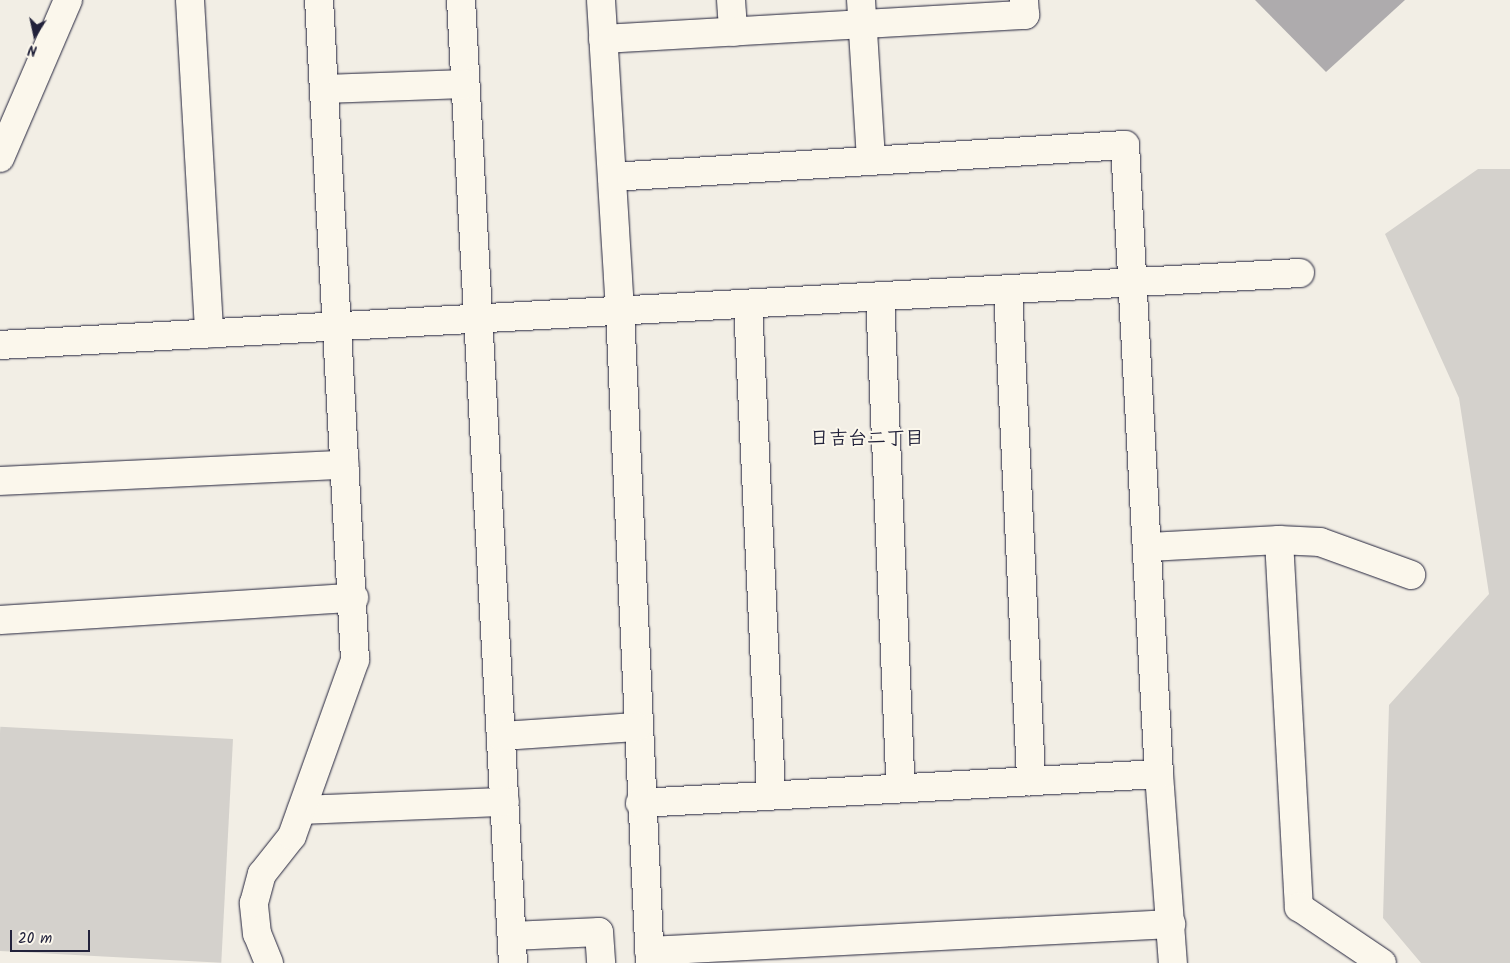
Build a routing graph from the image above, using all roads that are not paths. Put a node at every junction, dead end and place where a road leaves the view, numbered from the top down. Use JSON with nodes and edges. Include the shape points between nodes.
{"nodes":[{"id":1,"x":68,"y":0,"type":"edge"},
{"id":2,"x":190,"y":0,"type":"edge"},
{"id":3,"x":319,"y":0,"type":"edge"},
{"id":4,"x":461,"y":0,"type":"edge"},
{"id":5,"x":601,"y":0,"type":"edge"},
{"id":6,"x":731,"y":0,"type":"edge"},
{"id":7,"x":1024,"y":0,"type":"edge"},
{"id":8,"x":862,"y":12,"type":"edge"},
{"id":9,"x":733,"y":32,"type":"junction"},
{"id":10,"x":603,"y":39,"type":"junction"},
{"id":11,"x":465,"y":84,"type":"junction"},
{"id":12,"x":324,"y":89,"type":"junction"},
{"id":13,"x":0,"y":158,"type":"edge"},
{"id":14,"x":871,"y":158,"type":"junction"},
{"id":15,"x":612,"y":176,"type":"junction"},
{"id":16,"x":1300,"y":273,"type":"dead end"},
{"id":17,"x":1133,"y":282,"type":"junction"},
{"id":18,"x":1008,"y":289,"type":"junction"},
{"id":19,"x":880,"y":296,"type":"junction"},
{"id":20,"x":748,"y":304,"type":"junction"},
{"id":21,"x":620,"y":311,"type":"junction"},
{"id":22,"x":479,"y":318,"type":"junction"},
{"id":23,"x":339,"y":326,"type":"junction"},
{"id":24,"x":209,"y":333,"type":"junction"},
{"id":25,"x":0,"y":345,"type":"edge"},
{"id":26,"x":345,"y":465,"type":"junction"},
{"id":27,"x":0,"y":482,"type":"edge"},
{"id":28,"x":1279,"y":540,"type":"junction"},
{"id":29,"x":1149,"y":547,"type":"junction"},
{"id":30,"x":1411,"y":575,"type":"dead end"},
{"id":31,"x":354,"y":598,"type":"junction"},
{"id":32,"x":0,"y":620,"type":"edge"},
{"id":33,"x":637,"y":727,"type":"junction"},
{"id":34,"x":501,"y":736,"type":"junction"},
{"id":35,"x":1158,"y":774,"type":"junction"},
{"id":36,"x":1031,"y":781,"type":"junction"},
{"id":37,"x":901,"y":788,"type":"junction"},
{"id":38,"x":771,"y":796,"type":"junction"},
{"id":39,"x":505,"y":802,"type":"junction"},
{"id":40,"x":640,"y":803,"type":"junction"},
{"id":41,"x":302,"y":810,"type":"junction"},
{"id":42,"x":1171,"y":924,"type":"junction"},
{"id":43,"x":512,"y":936,"type":"junction"},
{"id":44,"x":649,"y":957,"type":"edge"},
{"id":45,"x":268,"y":963,"type":"edge"},
{"id":46,"x":513,"y":963,"type":"edge"},
{"id":47,"x":600,"y":963,"type":"edge"},
{"id":48,"x":1173,"y":963,"type":"edge"},
{"id":49,"x":1382,"y":963,"type":"edge"}],
"edges":[{"from":1,"to":13,"type":"street"},
{"from":2,"to":24,"type":"street"},
{"from":3,"to":12,"type":"street"},
{"from":4,"to":11,"type":"street"},
{"from":5,"to":10,"type":"street"},
{"from":6,"to":9,"type":"street"},
{"from":7,"to":8,"type":"street","via":[[1025,15]]},
{"from":8,"to":9,"type":"street"},
{"from":8,"to":14,"type":"street"},
{"from":9,"to":10,"type":"street"},
{"from":10,"to":15,"type":"street"},
{"from":11,"to":12,"type":"street"},
{"from":11,"to":22,"type":"street"},
{"from":12,"to":23,"type":"street"},
{"from":14,"to":15,"type":"street"},
{"from":14,"to":17,"type":"street","via":[[1125,145]]},
{"from":15,"to":21,"type":"street"},
{"from":16,"to":17,"type":"street"},
{"from":17,"to":18,"type":"street"},
{"from":17,"to":29,"type":"street"},
{"from":18,"to":19,"type":"street"},
{"from":18,"to":36,"type":"street"},
{"from":19,"to":20,"type":"street"},
{"from":19,"to":37,"type":"street"},
{"from":20,"to":21,"type":"street"},
{"from":20,"to":38,"type":"street"},
{"from":21,"to":22,"type":"street"},
{"from":21,"to":33,"type":"street"},
{"from":22,"to":23,"type":"street"},
{"from":22,"to":34,"type":"street"},
{"from":23,"to":24,"type":"street"},
{"from":23,"to":26,"type":"street"},
{"from":24,"to":25,"type":"street"},
{"from":26,"to":27,"type":"street"},
{"from":26,"to":31,"type":"street"},
{"from":28,"to":29,"type":"street"},
{"from":28,"to":30,"type":"street","via":[[1320,542]]},
{"from":28,"to":49,"type":"street","via":[[1299,907]]},
{"from":29,"to":35,"type":"street"},
{"from":31,"to":32,"type":"street"},
{"from":31,"to":41,"type":"street","via":[[355,660]]},
{"from":33,"to":34,"type":"street"},
{"from":33,"to":40,"type":"street"},
{"from":34,"to":39,"type":"street"},
{"from":35,"to":36,"type":"street"},
{"from":35,"to":42,"type":"street"},
{"from":36,"to":37,"type":"street"},
{"from":37,"to":38,"type":"street"},
{"from":38,"to":40,"type":"street"},
{"from":39,"to":41,"type":"street"},
{"from":39,"to":43,"type":"street"},
{"from":40,"to":44,"type":"street"},
{"from":41,"to":45,"type":"street","via":[[292,836],[262,874],[254,903],[258,934]]},
{"from":42,"to":44,"type":"street"},
{"from":42,"to":48,"type":"street"},
{"from":43,"to":46,"type":"street"},
{"from":43,"to":47,"type":"street","via":[[599,932]]}]}
